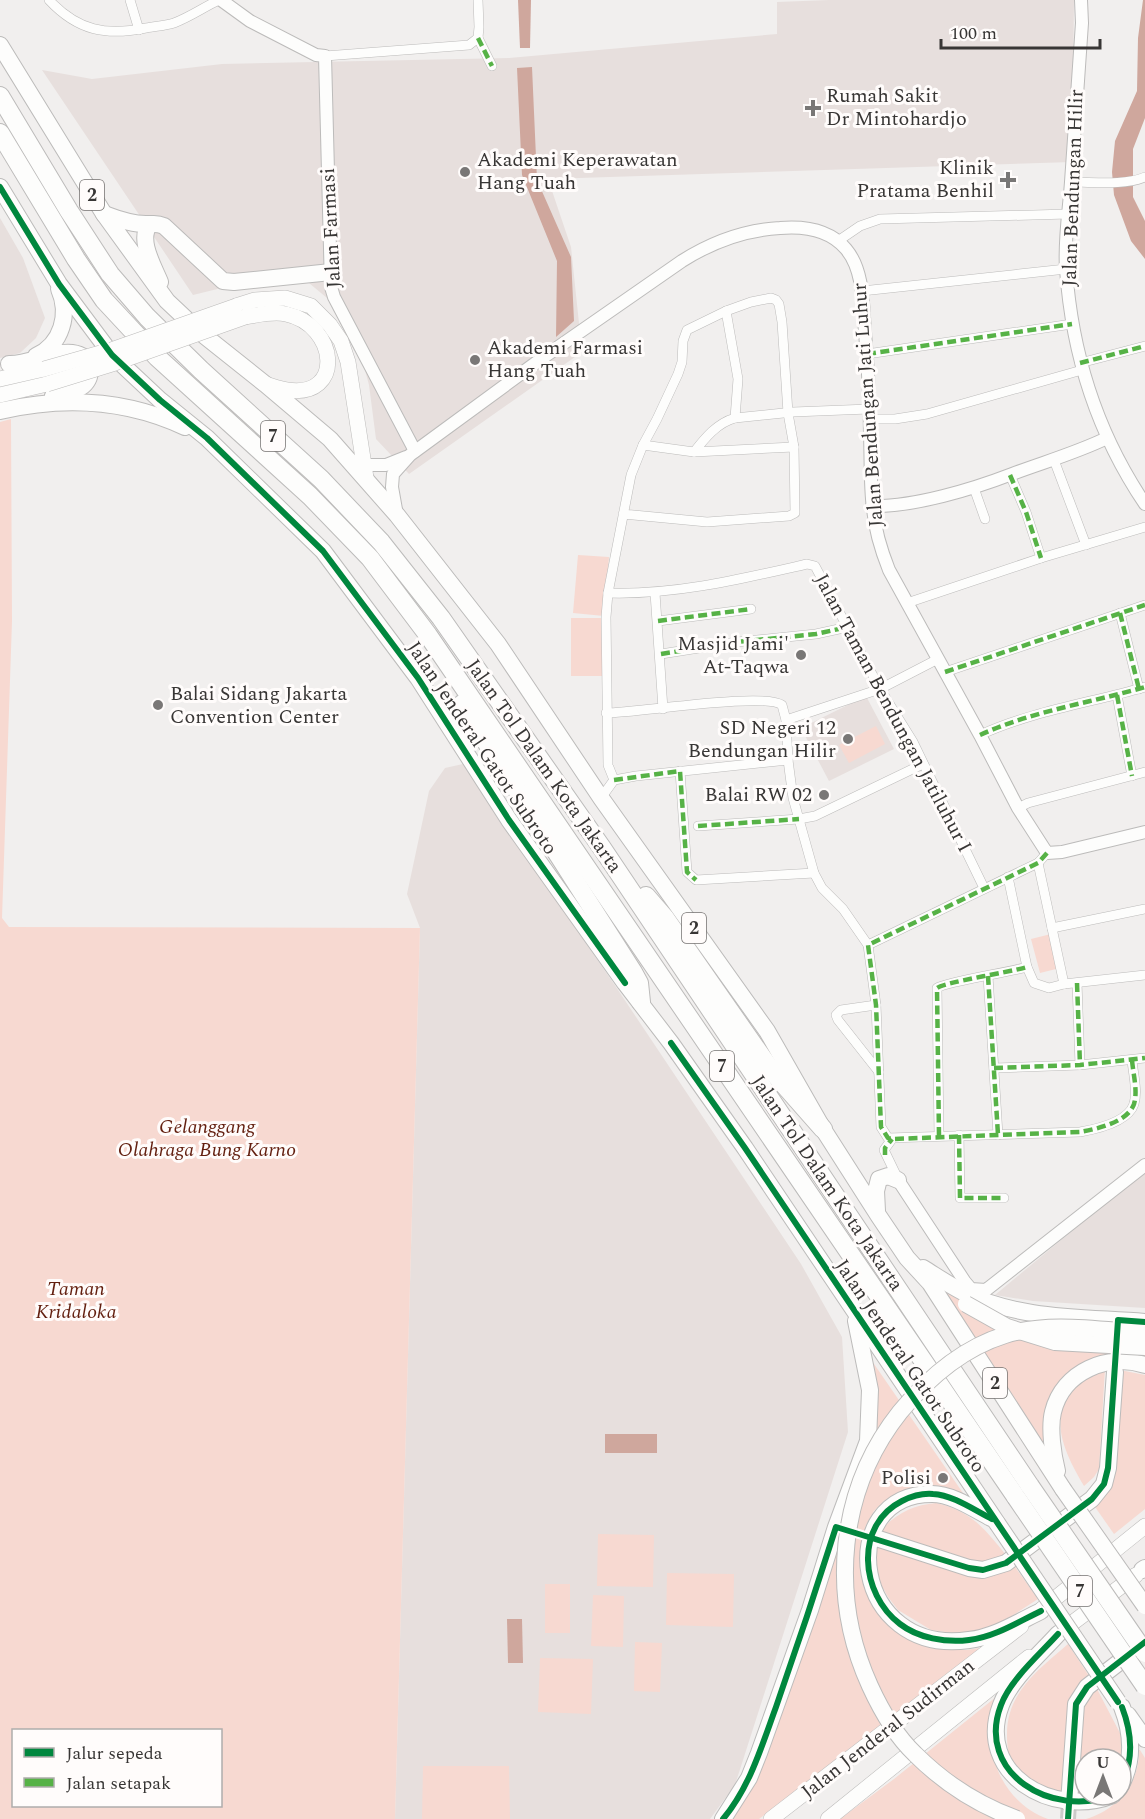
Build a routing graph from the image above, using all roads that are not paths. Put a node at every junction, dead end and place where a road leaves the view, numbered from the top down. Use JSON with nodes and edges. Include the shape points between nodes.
{"nodes":[{"id":1,"x":49,"y":0,"type":"edge"},
{"id":2,"x":130,"y":0,"type":"edge"},
{"id":3,"x":220,"y":0,"type":"edge"},
{"id":4,"x":478,"y":0,"type":"edge"},
{"id":5,"x":1081,"y":0,"type":"edge"},
{"id":6,"x":139,"y":30,"type":"junction"},
{"id":7,"x":478,"y":38,"type":"junction"},
{"id":8,"x":0,"y":45,"type":"edge"},
{"id":9,"x":325,"y":56,"type":"junction"},
{"id":10,"x":492,"y":66,"type":"dead end"},
{"id":11,"x":0,"y":96,"type":"edge"},
{"id":12,"x":0,"y":133,"type":"edge"},
{"id":13,"x":1145,"y":177,"type":"edge"},
{"id":14,"x":1071,"y":182,"type":"junction"},
{"id":15,"x":0,"y":187,"type":"edge"},
{"id":16,"x":104,"y":214,"type":"junction"},
{"id":17,"x":1068,"y":214,"type":"junction"},
{"id":18,"x":150,"y":225,"type":"junction"},
{"id":19,"x":838,"y":241,"type":"junction"},
{"id":20,"x":43,"y":259,"type":"junction"},
{"id":21,"x":1066,"y":269,"type":"junction"},
{"id":22,"x":331,"y":272,"type":"junction"},
{"id":23,"x":862,"y":291,"type":"junction"},
{"id":24,"x":167,"y":301,"type":"junction"},
{"id":25,"x":726,"y":311,"type":"junction"},
{"id":26,"x":240,"y":312,"type":"junction"},
{"id":27,"x":1072,"y":324,"type":"junction"},
{"id":28,"x":1145,"y":346,"type":"edge"},
{"id":29,"x":867,"y":354,"type":"junction"},
{"id":30,"x":5,"y":365,"type":"edge"},
{"id":31,"x":1081,"y":367,"type":"junction"},
{"id":32,"x":45,"y":376,"type":"junction"},
{"id":33,"x":0,"y":380,"type":"edge"},
{"id":34,"x":265,"y":384,"type":"junction"},
{"id":35,"x":0,"y":395,"type":"edge"},
{"id":36,"x":24,"y":406,"type":"junction"},
{"id":37,"x":0,"y":411,"type":"edge"},
{"id":38,"x":788,"y":413,"type":"junction"},
{"id":39,"x":869,"y":414,"type":"junction"},
{"id":40,"x":735,"y":418,"type":"junction"},
{"id":41,"x":207,"y":438,"type":"junction"},
{"id":42,"x":1107,"y":438,"type":"junction"},
{"id":43,"x":643,"y":445,"type":"junction"},
{"id":44,"x":794,"y":447,"type":"junction"},
{"id":45,"x":694,"y":452,"type":"junction"},
{"id":46,"x":412,"y":453,"type":"junction"},
{"id":47,"x":1054,"y":460,"type":"junction"},
{"id":48,"x":365,"y":472,"type":"junction"},
{"id":49,"x":1010,"y":475,"type":"junction"},
{"id":50,"x":974,"y":488,"type":"junction"},
{"id":51,"x":1145,"y":504,"type":"edge"},
{"id":52,"x":872,"y":506,"type":"junction"},
{"id":53,"x":397,"y":514,"type":"junction"},
{"id":54,"x":623,"y":514,"type":"junction"},
{"id":55,"x":985,"y":519,"type":"dead end"},
{"id":56,"x":1145,"y":526,"type":"edge"},
{"id":57,"x":1086,"y":545,"type":"junction"},
{"id":58,"x":1041,"y":558,"type":"junction"},
{"id":59,"x":608,"y":593,"type":"junction"},
{"id":60,"x":655,"y":593,"type":"junction"},
{"id":61,"x":907,"y":603,"type":"junction"},
{"id":62,"x":1145,"y":605,"type":"edge"},
{"id":63,"x":751,"y":609,"type":"dead end"},
{"id":64,"x":1120,"y":613,"type":"junction"},
{"id":65,"x":658,"y":621,"type":"junction"},
{"id":66,"x":848,"y":627,"type":"junction"},
{"id":67,"x":430,"y":638,"type":"junction"},
{"id":68,"x":661,"y":654,"type":"junction"},
{"id":69,"x":938,"y":659,"type":"junction"},
{"id":70,"x":950,"y":670,"type":"junction"},
{"id":71,"x":1142,"y":688,"type":"edge"},
{"id":72,"x":880,"y":689,"type":"junction"},
{"id":73,"x":1117,"y":695,"type":"junction"},
{"id":74,"x":663,"y":709,"type":"junction"},
{"id":75,"x":606,"y":713,"type":"junction"},
{"id":76,"x":786,"y":720,"type":"junction"},
{"id":77,"x":980,"y":735,"type":"junction"},
{"id":78,"x":788,"y":760,"type":"junction"},
{"id":79,"x":923,"y":764,"type":"junction"},
{"id":80,"x":680,"y":771,"type":"junction"},
{"id":81,"x":1145,"y":772,"type":"edge"},
{"id":82,"x":1132,"y":776,"type":"junction"},
{"id":83,"x":614,"y":780,"type":"junction"},
{"id":84,"x":601,"y":798,"type":"junction"},
{"id":85,"x":1017,"y":808,"type":"junction"},
{"id":86,"x":798,"y":819,"type":"junction"},
{"id":87,"x":698,"y":826,"type":"dead end"},
{"id":88,"x":1145,"y":832,"type":"edge"},
{"id":89,"x":602,"y":848,"type":"junction"},
{"id":90,"x":1047,"y":852,"type":"junction"},
{"id":91,"x":1038,"y":862,"type":"junction"},
{"id":92,"x":814,"y":873,"type":"junction"},
{"id":93,"x":1008,"y":877,"type":"junction"},
{"id":94,"x":984,"y":888,"type":"junction"},
{"id":95,"x":1145,"y":909,"type":"edge"},
{"id":96,"x":1052,"y":928,"type":"junction"},
{"id":97,"x":868,"y":945,"type":"junction"},
{"id":98,"x":1027,"y":967,"type":"junction"},
{"id":99,"x":1145,"y":975,"type":"edge"},
{"id":100,"x":988,"y":976,"type":"junction"},
{"id":101,"x":1077,"y":983,"type":"junction"},
{"id":102,"x":1064,"y":984,"type":"junction"},
{"id":103,"x":640,"y":1002,"type":"junction"},
{"id":104,"x":876,"y":1005,"type":"junction"},
{"id":105,"x":1145,"y":1058,"type":"edge"},
{"id":106,"x":1132,"y":1060,"type":"junction"},
{"id":107,"x":1080,"y":1065,"type":"junction"},
{"id":108,"x":994,"y":1068,"type":"junction"},
{"id":109,"x":879,"y":1071,"type":"junction"},
{"id":110,"x":823,"y":1129,"type":"junction"},
{"id":111,"x":959,"y":1135,"type":"junction"},
{"id":112,"x":998,"y":1135,"type":"junction"},
{"id":113,"x":939,"y":1136,"type":"junction"},
{"id":114,"x":889,"y":1137,"type":"junction"},
{"id":115,"x":1145,"y":1165,"type":"edge"},
{"id":116,"x":898,"y":1180,"type":"junction"},
{"id":117,"x":1005,"y":1198,"type":"dead end"},
{"id":118,"x":878,"y":1215,"type":"junction"},
{"id":119,"x":906,"y":1258,"type":"junction"},
{"id":120,"x":930,"y":1283,"type":"junction"},
{"id":121,"x":853,"y":1311,"type":"junction"},
{"id":122,"x":1145,"y":1322,"type":"edge"},
{"id":123,"x":1145,"y":1333,"type":"edge"},
{"id":124,"x":1145,"y":1347,"type":"edge"},
{"id":125,"x":1145,"y":1365,"type":"edge"},
{"id":126,"x":1115,"y":1372,"type":"dead end"},
{"id":127,"x":1061,"y":1486,"type":"junction"},
{"id":128,"x":1023,"y":1491,"type":"junction"},
{"id":129,"x":995,"y":1522,"type":"junction"},
{"id":130,"x":1145,"y":1526,"type":"edge"},
{"id":131,"x":836,"y":1527,"type":"junction"},
{"id":132,"x":856,"y":1533,"type":"dead end"},
{"id":133,"x":879,"y":1539,"type":"dead end"},
{"id":134,"x":1144,"y":1568,"type":"edge"},
{"id":135,"x":1145,"y":1606,"type":"edge"},
{"id":136,"x":1041,"y":1611,"type":"junction"},
{"id":137,"x":1058,"y":1634,"type":"junction"},
{"id":138,"x":1145,"y":1642,"type":"edge"},
{"id":139,"x":1145,"y":1653,"type":"edge"},
{"id":140,"x":1145,"y":1686,"type":"edge"},
{"id":141,"x":1120,"y":1704,"type":"junction"},
{"id":142,"x":1145,"y":1739,"type":"edge"},
{"id":143,"x":1129,"y":1747,"type":"edge"},
{"id":144,"x":1069,"y":1803,"type":"tunnel mouth"},
{"id":145,"x":1096,"y":1807,"type":"edge"},
{"id":146,"x":723,"y":1819,"type":"edge"},
{"id":147,"x":771,"y":1819,"type":"edge"},
{"id":148,"x":828,"y":1819,"type":"edge"},
{"id":149,"x":1017,"y":1819,"type":"edge"}],
"edges":[{"from":1,"to":6,"type":"street","via":[[68,17],[99,31]]},
{"from":2,"to":6,"type":"street"},
{"from":3,"to":6,"type":"street","via":[[173,23]]},
{"from":3,"to":9,"type":"street","via":[[250,21]]},
{"from":4,"to":7,"type":"street"},
{"from":5,"to":14,"type":"street","name":"Jalan Bendungan Hilir"},
{"from":7,"to":9,"type":"street","via":[[469,45]]},
{"from":7,"to":10,"type":"street"},
{"from":8,"to":16,"type":"highway","number":"2"},
{"from":9,"to":22,"type":"street","name":"Jalan Farmasi"},
{"from":11,"to":89,"type":"highway","name":"Jalan Tol Dalam Kota Jakarta","number":"7","via":[[110,274],[201,370],[321,479],[381,542],[441,618]]},
{"from":12,"to":67,"type":"highway","name":"Jalan Tol Dalam Kota Jakarta","number":"7","via":[[104,300],[157,357],[310,496],[370,558]]},
{"from":13,"to":14,"type":"street"},
{"from":14,"to":17,"type":"street","name":"Jalan Bendungan Hilir"},
{"from":15,"to":20,"type":"highway","name":"Jalan Jenderal Gatot Subroto"},
{"from":16,"to":18,"type":"highway"},
{"from":16,"to":24,"type":"highway","number":"2"},
{"from":17,"to":19,"type":"street","via":[[880,219],[860,226]]},
{"from":17,"to":21,"type":"street","name":"Jalan Bendungan Hilir"},
{"from":18,"to":22,"type":"highway","via":[[164,226],[223,281]]},
{"from":18,"to":24,"type":"highway","via":[[145,229],[145,241]]},
{"from":19,"to":23,"type":"street","name":"Jalan Bendungan Jati Luhur","via":[[848,250]]},
{"from":19,"to":46,"type":"street","via":[[821,232],[792,227],[754,231],[705,246]]},
{"from":20,"to":30,"type":"highway","via":[[62,297],[62,328],[45,351]]},
{"from":20,"to":41,"type":"highway","name":"Jalan Jenderal Gatot Subroto","via":[[112,355]]},
{"from":21,"to":23,"type":"street"},
{"from":21,"to":27,"type":"street","name":"Jalan Bendungan Hilir"},
{"from":22,"to":46,"type":"street","name":"Jalan Farmasi","via":[[334,297]]},
{"from":23,"to":29,"type":"street","name":"Jalan Bendungan Jati Luhur"},
{"from":24,"to":34,"type":"highway","number":"2"},
{"from":25,"to":38,"type":"street","via":[[771,298],[779,304]]},
{"from":25,"to":40,"type":"street","via":[[738,379]]},
{"from":25,"to":43,"type":"street","via":[[687,330],[678,374]]},
{"from":26,"to":32,"type":"main road","bridge":true,"via":[[115,363]]},
{"from":26,"to":34,"type":"main road","via":[[286,314],[311,326],[327,348],[327,371],[314,386],[288,390]]},
{"from":26,"to":48,"type":"main road","via":[[255,300],[285,298],[311,306],[330,325],[348,362]]},
{"from":27,"to":29,"type":"street"},
{"from":27,"to":31,"type":"street","name":"Jalan Bendungan Hilir"},
{"from":28,"to":31,"type":"street"},
{"from":29,"to":39,"type":"street","name":"Jalan Bendungan Jati Luhur"},
{"from":30,"to":36,"type":"highway","via":[[72,352],[89,364],[84,386]]},
{"from":31,"to":39,"type":"street","via":[[927,414],[895,419]]},
{"from":31,"to":42,"type":"street","name":"Jalan Bendungan Hilir"},
{"from":32,"to":33,"type":"main road"},
{"from":32,"to":35,"type":"main road"},
{"from":34,"to":48,"type":"highway","number":"2"},
{"from":36,"to":37,"type":"highway"},
{"from":36,"to":41,"type":"highway","via":[[43,402],[120,406],[168,420]]},
{"from":38,"to":39,"type":"street"},
{"from":38,"to":40,"type":"street"},
{"from":38,"to":44,"type":"street"},
{"from":39,"to":52,"type":"street","name":"Jalan Bendungan Jati Luhur"},
{"from":40,"to":45,"type":"street","via":[[707,436]]},
{"from":41,"to":103,"type":"highway","name":"Jalan Jenderal Gatot Subroto","via":[[323,551],[418,678],[509,820]]},
{"from":42,"to":47,"type":"street"},
{"from":42,"to":51,"type":"street","name":"Jalan Bendungan Hilir"},
{"from":43,"to":45,"type":"street"},
{"from":43,"to":54,"type":"street"},
{"from":44,"to":45,"type":"street"},
{"from":44,"to":54,"type":"street","via":[[796,511],[792,515],[707,522]]},
{"from":46,"to":48,"type":"street"},
{"from":46,"to":53,"type":"street","via":[[393,474]]},
{"from":47,"to":49,"type":"street"},
{"from":47,"to":57,"type":"street"},
{"from":48,"to":53,"type":"highway","number":"2"},
{"from":49,"to":50,"type":"street"},
{"from":49,"to":58,"type":"street"},
{"from":50,"to":52,"type":"street"},
{"from":50,"to":55,"type":"street"},
{"from":52,"to":61,"type":"street","name":"Jalan Bendungan Jati Luhur","via":[[880,549]]},
{"from":53,"to":84,"type":"highway","number":"2","via":[[498,644]]},
{"from":54,"to":59,"type":"street"},
{"from":56,"to":57,"type":"street"},
{"from":57,"to":58,"type":"street"},
{"from":58,"to":61,"type":"street"},
{"from":59,"to":60,"type":"street","name":"Jalan Taman Bendungan Jatiluhur I"},
{"from":59,"to":75,"type":"street"},
{"from":60,"to":65,"type":"street"},
{"from":60,"to":66,"type":"street","name":"Jalan Taman Bendungan Jatiluhur I","via":[[811,565],[817,568]]},
{"from":61,"to":69,"type":"street","name":"Jalan Bendungan Jati Luhur"},
{"from":62,"to":64,"type":"street"},
{"from":63,"to":65,"type":"street"},
{"from":64,"to":70,"type":"street"},
{"from":64,"to":71,"type":"street"},
{"from":65,"to":68,"type":"street"},
{"from":66,"to":68,"type":"street"},
{"from":66,"to":72,"type":"street","name":"Jalan Taman Bendungan Jatiluhur I"},
{"from":67,"to":103,"type":"highway","via":[[441,671],[633,972],[639,983]]},
{"from":67,"to":128,"type":"highway","name":"Jalan Tol Dalam Kota Jakarta","number":"7"},
{"from":68,"to":74,"type":"street"},
{"from":69,"to":70,"type":"street","name":"Jalan Bendungan Jati Luhur"},
{"from":69,"to":72,"type":"street"},
{"from":70,"to":77,"type":"street","name":"Jalan Bendungan Jati Luhur"},
{"from":71,"to":73,"type":"street"},
{"from":72,"to":76,"type":"street"},
{"from":72,"to":79,"type":"street","name":"Jalan Taman Bendungan Jatiluhur I"},
{"from":73,"to":77,"type":"street","via":[[1041,714]]},
{"from":73,"to":82,"type":"street"},
{"from":74,"to":75,"type":"street"},
{"from":74,"to":76,"type":"street","via":[[770,701],[781,704]]},
{"from":75,"to":83,"type":"street","via":[[608,765]]},
{"from":76,"to":78,"type":"street"},
{"from":77,"to":85,"type":"street","name":"Jalan Bendungan Jati Luhur"},
{"from":78,"to":80,"type":"street"},
{"from":78,"to":86,"type":"street"},
{"from":79,"to":86,"type":"street","via":[[824,813]]},
{"from":79,"to":94,"type":"street","name":"Jalan Taman Bendungan Jatiluhur I"},
{"from":80,"to":83,"type":"street"},
{"from":80,"to":92,"type":"street","via":[[687,872],[696,880]]},
{"from":81,"to":82,"type":"street"},
{"from":82,"to":85,"type":"street"},
{"from":83,"to":84,"type":"street"},
{"from":84,"to":110,"type":"highway","number":"2","via":[[767,1031]]},
{"from":85,"to":90,"type":"street","name":"Jalan Bendungan Jati Luhur"},
{"from":86,"to":87,"type":"street"},
{"from":86,"to":92,"type":"street"},
{"from":88,"to":90,"type":"street"},
{"from":89,"to":110,"type":"highway","via":[[665,918],[771,1070]]},
{"from":89,"to":128,"type":"highway","name":"Jalan Tol Dalam Kota Jakarta","number":"7"},
{"from":90,"to":91,"type":"street"},
{"from":91,"to":93,"type":"street"},
{"from":91,"to":96,"type":"street"},
{"from":92,"to":97,"type":"street"},
{"from":93,"to":94,"type":"street"},
{"from":93,"to":98,"type":"street"},
{"from":94,"to":97,"type":"street"},
{"from":95,"to":96,"type":"street"},
{"from":96,"to":102,"type":"street"},
{"from":97,"to":104,"type":"street"},
{"from":98,"to":100,"type":"street"},
{"from":98,"to":102,"type":"street","via":[[1034,983],[1042,987]]},
{"from":99,"to":101,"type":"street"},
{"from":100,"to":108,"type":"street"},
{"from":100,"to":113,"type":"street","via":[[938,988]]},
{"from":101,"to":102,"type":"street"},
{"from":101,"to":107,"type":"street"},
{"from":103,"to":121,"type":"highway","name":"Jalan Jenderal Gatot Subroto","via":[[738,1138]]},
{"from":104,"to":109,"type":"street"},
{"from":104,"to":109,"type":"street","via":[[841,1010],[836,1015]]},
{"from":105,"to":106,"type":"street"},
{"from":106,"to":107,"type":"street"},
{"from":106,"to":112,"type":"street","via":[[1135,1103],[1111,1124],[1080,1132]]},
{"from":107,"to":108,"type":"street"},
{"from":108,"to":112,"type":"street"},
{"from":109,"to":114,"type":"street","via":[[881,1127]]},
{"from":110,"to":118,"type":"highway","number":"2"},
{"from":111,"to":112,"type":"street"},
{"from":111,"to":113,"type":"street"},
{"from":111,"to":117,"type":"street","via":[[960,1198]]},
{"from":113,"to":114,"type":"street"},
{"from":114,"to":116,"type":"street","via":[[884,1150]]},
{"from":115,"to":116,"type":"street","via":[[986,1290],[971,1289],[964,1282]]},
{"from":116,"to":118,"type":"highway","via":[[888,1176],[879,1179]]},
{"from":118,"to":119,"type":"highway","number":"2"},
{"from":119,"to":120,"type":"highway","number":"2"},
{"from":119,"to":122,"type":"highway","via":[[962,1292],[1017,1311]]},
{"from":120,"to":124,"type":"highway","bridge":true,"via":[[1007,1327],[1055,1342]]},
{"from":120,"to":127,"type":"highway","number":"2"},
{"from":121,"to":129,"type":"highway","name":"Jalan Jenderal Gatot Subroto"},
{"from":121,"to":131,"type":"highway","via":[[870,1390],[868,1441]]},
{"from":123,"to":149,"type":"highway","bridge":true,"via":[[1045,1328],[1006,1335],[975,1347],[943,1368],[912,1397],[868,1463],[852,1504],[845,1543],[845,1594],[851,1634],[878,1704],[914,1753],[945,1781],[989,1808]]},
{"from":125,"to":127,"type":"highway","via":[[1104,1363],[1090,1367],[1066,1386],[1053,1412],[1053,1454]]},
{"from":126,"to":133,"type":"highway","via":[[1104,1484],[1092,1499],[1006,1563],[983,1570],[969,1568]]},
{"from":127,"to":135,"type":"highway","number":"2","bridge":true},
{"from":128,"to":139,"type":"highway","number":"7","bridge":true},
{"from":128,"to":140,"type":"highway","number":"7","bridge":true},
{"from":129,"to":136,"type":"highway","via":[[955,1500],[935,1494],[914,1496],[893,1506],[882,1516],[869,1542],[870,1579],[876,1595],[901,1625],[921,1636],[942,1640],[968,1641],[990,1636]]},
{"from":129,"to":141,"type":"highway","name":"Jalan Jenderal Gatot Subroto","bridge":true},
{"from":130,"to":136,"type":"main road","name":"Jalan Jenderal Sudirman"},
{"from":131,"to":132,"type":"highway"},
{"from":131,"to":146,"type":"highway","via":[[756,1762]]},
{"from":134,"to":137,"type":"main road","name":"Jalan Jenderal Sudirman"},
{"from":136,"to":147,"type":"main road","name":"Jalan Jenderal Sudirman"},
{"from":137,"to":145,"type":"highway","via":[[1001,1704],[996,1737],[998,1755],[1014,1789],[1042,1811],[1072,1816]]},
{"from":137,"to":148,"type":"main road","name":"Jalan Jenderal Sudirman"},
{"from":138,"to":144,"type":"highway","via":[[1087,1686],[1076,1704]]},
{"from":141,"to":142,"type":"highway","name":"Jalan Jenderal Gatot Subroto"},
{"from":141,"to":143,"type":"highway"}]}
